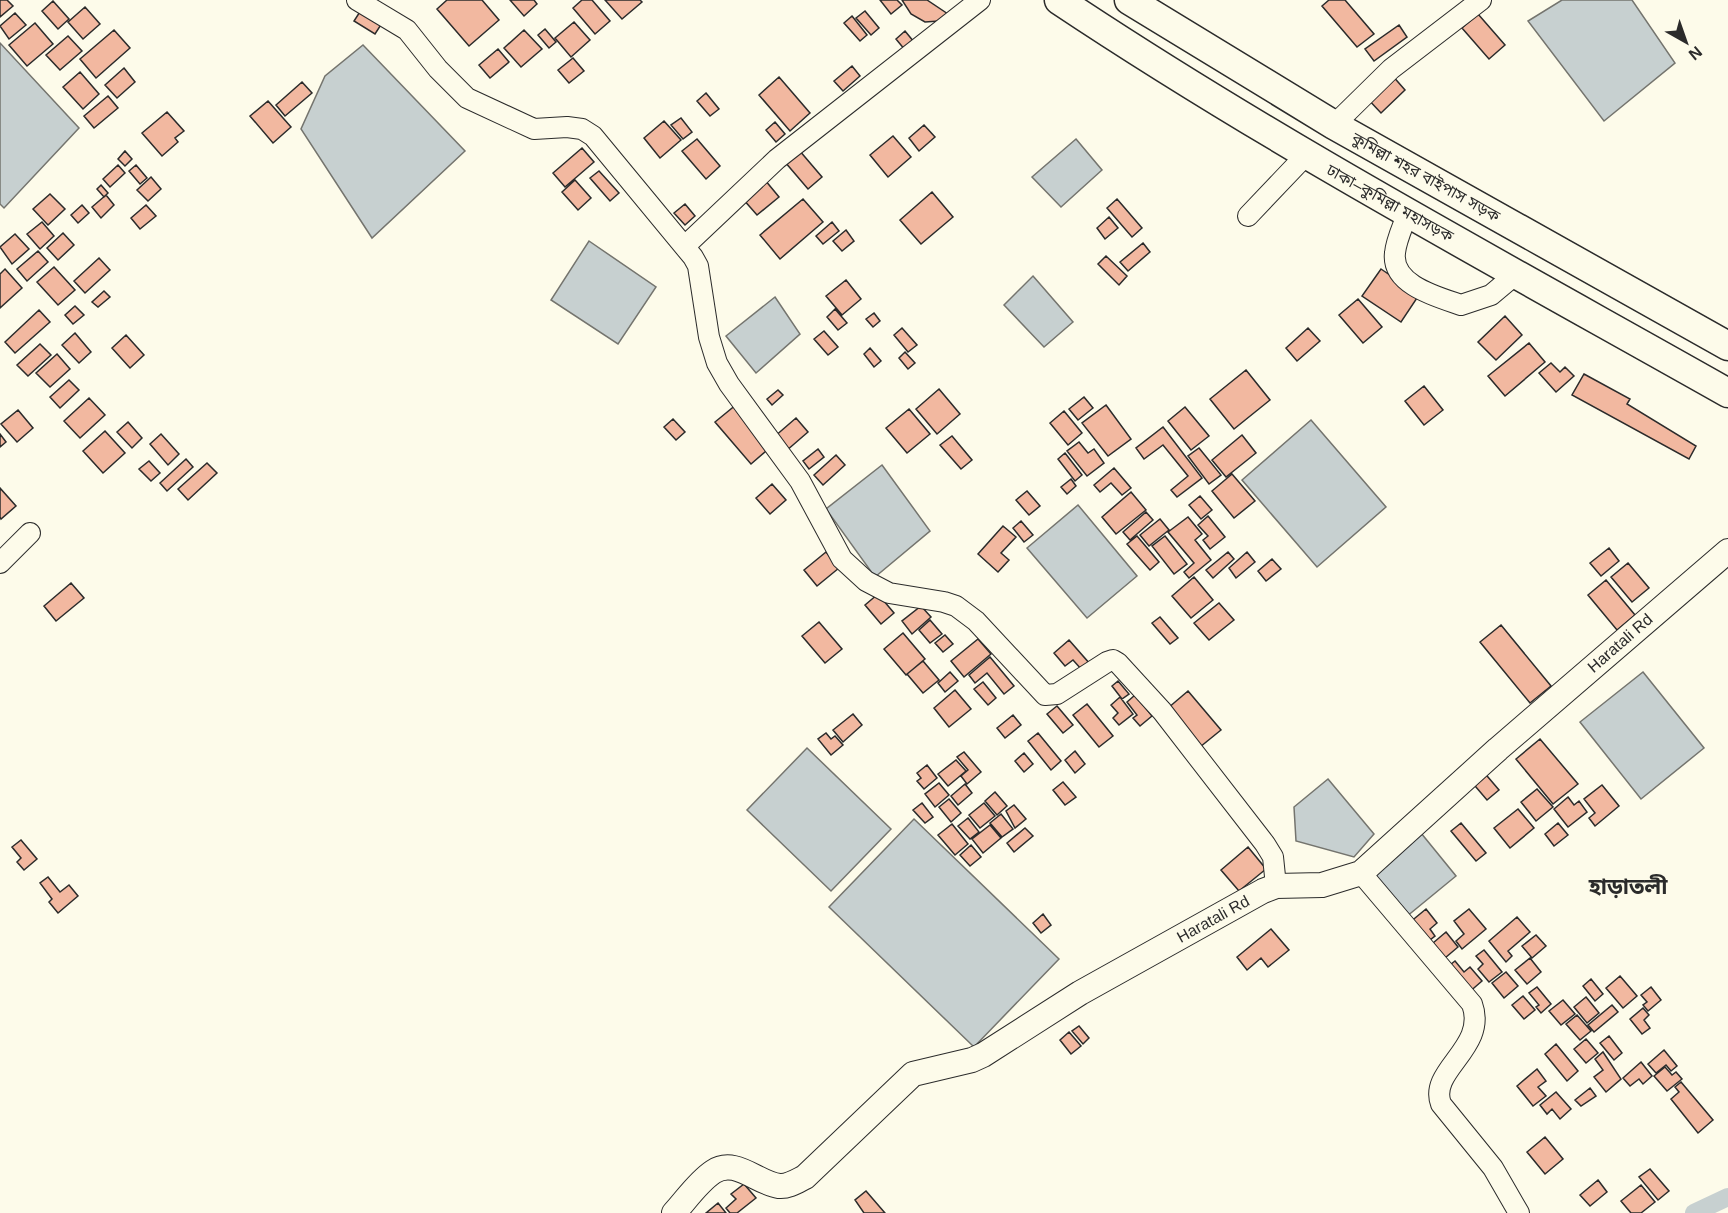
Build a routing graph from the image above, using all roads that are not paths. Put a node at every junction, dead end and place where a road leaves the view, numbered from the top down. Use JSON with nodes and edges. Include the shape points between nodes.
{"nodes":[{"id":1,"x":357,"y":0,"type":"edge"},
{"id":2,"x":980,"y":0,"type":"edge"},
{"id":3,"x":1059,"y":0,"type":"edge"},
{"id":4,"x":1129,"y":0,"type":"edge"},
{"id":5,"x":1481,"y":0,"type":"edge"},
{"id":6,"x":1334,"y":125,"type":"junction"},
{"id":7,"x":1306,"y":156,"type":"junction"},
{"id":8,"x":1408,"y":212,"type":"junction"},
{"id":9,"x":1248,"y":216,"type":"dead end"},
{"id":10,"x":685,"y":246,"type":"junction"},
{"id":11,"x":1516,"y":274,"type":"junction"},
{"id":12,"x":1728,"y":345,"type":"edge"},
{"id":13,"x":1728,"y":393,"type":"edge"},
{"id":14,"x":30,"y":533,"type":"dead end"},
{"id":15,"x":1728,"y":551,"type":"edge"},
{"id":16,"x":0,"y":563,"type":"edge"},
{"id":17,"x":1361,"y":873,"type":"junction"},
{"id":18,"x":1276,"y":886,"type":"junction"},
{"id":19,"x":674,"y":1213,"type":"edge"},
{"id":20,"x":1520,"y":1213,"type":"edge"}],
"edges":[{"from":1,"to":10,"type":"street","via":[[407,30],[468,98],[534,129],[567,127],[582,129],[593,136]]},
{"from":2,"to":10,"type":"street","via":[[777,159]]},
{"from":3,"to":7,"type":"highway","name":"ঢাকা–কুমিল্লা মহাসড়ক","via":[[1168,73]]},
{"from":4,"to":6,"type":"highway","name":"কুমিল্লা শহর বাইপাস সড়ক"},
{"from":5,"to":6,"type":"street","via":[[1391,69]]},
{"from":6,"to":12,"type":"highway","name":"কুমিল্লা শহর বাইপাস সড়ক"},
{"from":7,"to":8,"type":"highway","name":"ঢাকা–কুমিল্লা মহাসড়ক"},
{"from":7,"to":9,"type":"street"},
{"from":8,"to":11,"type":"highway","name":"ঢাকা–কুমিল্লা মহাসড়ক"},
{"from":8,"to":11,"type":"street","via":[[1394,254],[1398,269],[1419,289],[1461,306],[1491,295]]},
{"from":10,"to":18,"type":"street","via":[[698,266],[717,363],[800,481],[842,559],[853,571],[889,593],[956,606],[976,621],[1045,695],[1057,694],[1107,662],[1118,663],[1162,711],[1265,844],[1273,857]]},
{"from":11,"to":13,"type":"highway","name":"ঢাকা–কুমিল্লা মহাসড়ক"},
{"from":14,"to":16,"type":"street"},
{"from":15,"to":17,"type":"main road","name":"Haratali Rd","via":[[1498,748]]},
{"from":17,"to":18,"type":"main road","name":"Haratali Rd","via":[[1322,885]]},
{"from":17,"to":20,"type":"street","via":[[1472,1004],[1474,1030],[1437,1095],[1493,1168]]},
{"from":18,"to":19,"type":"main road","name":"Haratali Rd","via":[[1080,993],[983,1055],[912,1074],[805,1177],[778,1186],[733,1167],[723,1167],[712,1172]]}]}
